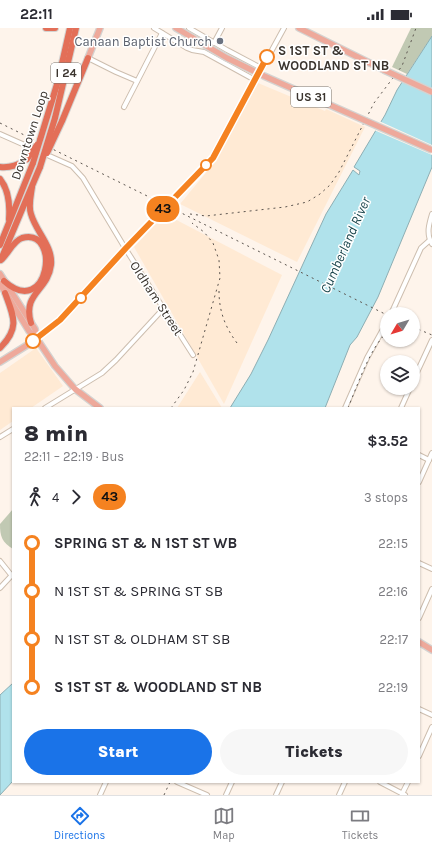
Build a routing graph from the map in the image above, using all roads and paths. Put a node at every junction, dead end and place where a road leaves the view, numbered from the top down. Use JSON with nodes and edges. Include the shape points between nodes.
{"nodes":[{"id":1,"x":46,"y":28,"type":"edge"},
{"id":2,"x":55,"y":28,"type":"edge"},
{"id":3,"x":70,"y":28,"type":"edge"},
{"id":4,"x":76,"y":28,"type":"edge"},
{"id":5,"x":100,"y":28,"type":"edge"},
{"id":6,"x":154,"y":28,"type":"edge"},
{"id":7,"x":176,"y":28,"type":"edge"},
{"id":8,"x":189,"y":28,"type":"edge"},
{"id":9,"x":222,"y":28,"type":"edge"},
{"id":10,"x":284,"y":28,"type":"edge"},
{"id":11,"x":298,"y":28,"type":"edge"},
{"id":12,"x":162,"y":33,"type":"junction"},
{"id":13,"x":214,"y":43,"type":"junction"},
{"id":14,"x":88,"y":58,"type":"junction"},
{"id":15,"x":262,"y":68,"type":"junction"},
{"id":16,"x":255,"y":80,"type":"junction"},
{"id":17,"x":136,"y":84,"type":"junction"},
{"id":18,"x":432,"y":92,"type":"edge"},
{"id":19,"x":124,"y":107,"type":"dead end"},
{"id":20,"x":0,"y":134,"type":"edge"},
{"id":21,"x":40,"y":140,"type":"junction"},
{"id":22,"x":432,"y":150,"type":"edge"},
{"id":23,"x":40,"y":167,"type":"junction"},
{"id":24,"x":0,"y":168,"type":"edge"},
{"id":25,"x":0,"y":179,"type":"edge"},
{"id":26,"x":32,"y":187,"type":"junction"},
{"id":27,"x":432,"y":214,"type":"edge"},
{"id":28,"x":7,"y":229,"type":"junction"},
{"id":29,"x":431,"y":242,"type":"edge"},
{"id":30,"x":0,"y":245,"type":"edge"},
{"id":31,"x":126,"y":248,"type":"junction"},
{"id":32,"x":0,"y":261,"type":"edge"},
{"id":33,"x":0,"y":274,"type":"edge"},
{"id":34,"x":2,"y":283,"type":"edge"},
{"id":35,"x":6,"y":293,"type":"junction"},
{"id":36,"x":394,"y":307,"type":"edge"},
{"id":37,"x":164,"y":308,"type":"junction"},
{"id":38,"x":31,"y":323,"type":"junction"},
{"id":39,"x":380,"y":335,"type":"edge"},
{"id":40,"x":37,"y":339,"type":"junction"},
{"id":41,"x":432,"y":340,"type":"edge"},
{"id":42,"x":0,"y":348,"type":"edge"},
{"id":43,"x":193,"y":355,"type":"dead end"},
{"id":44,"x":0,"y":362,"type":"edge"},
{"id":45,"x":420,"y":366,"type":"edge"},
{"id":46,"x":75,"y":389,"type":"junction"},
{"id":47,"x":407,"y":395,"type":"edge"},
{"id":48,"x":47,"y":407,"type":"edge"},
{"id":49,"x":99,"y":407,"type":"edge"},
{"id":50,"x":345,"y":407,"type":"edge"},
{"id":51,"x":401,"y":407,"type":"edge"},
{"id":52,"x":12,"y":430,"type":"edge"},
{"id":53,"x":0,"y":437,"type":"edge"},
{"id":54,"x":432,"y":453,"type":"edge"},
{"id":55,"x":420,"y":456,"type":"edge"},
{"id":56,"x":429,"y":460,"type":"junction"},
{"id":57,"x":420,"y":480,"type":"edge"},
{"id":58,"x":0,"y":562,"type":"edge"},
{"id":59,"x":420,"y":563,"type":"edge"},
{"id":60,"x":432,"y":569,"type":"edge"},
{"id":61,"x":12,"y":575,"type":"edge"},
{"id":62,"x":0,"y":588,"type":"edge"},
{"id":63,"x":432,"y":589,"type":"edge"},
{"id":64,"x":420,"y":616,"type":"edge"},
{"id":65,"x":420,"y":643,"type":"edge"},
{"id":66,"x":432,"y":650,"type":"edge"},
{"id":67,"x":420,"y":709,"type":"edge"},
{"id":68,"x":432,"y":715,"type":"edge"},
{"id":69,"x":432,"y":727,"type":"edge"},
{"id":70,"x":420,"y":754,"type":"edge"},
{"id":71,"x":106,"y":783,"type":"edge"},
{"id":72,"x":179,"y":783,"type":"edge"},
{"id":73,"x":232,"y":783,"type":"edge"},
{"id":74,"x":282,"y":783,"type":"edge"},
{"id":75,"x":345,"y":783,"type":"edge"},
{"id":76,"x":382,"y":783,"type":"edge"},
{"id":77,"x":408,"y":783,"type":"edge"},
{"id":78,"x":403,"y":794,"type":"edge"},
{"id":79,"x":100,"y":795,"type":"edge"},
{"id":80,"x":207,"y":795,"type":"edge"},
{"id":81,"x":226,"y":795,"type":"edge"},
{"id":82,"x":276,"y":795,"type":"edge"},
{"id":83,"x":339,"y":795,"type":"edge"}],
"edges":[{"from":1,"to":2,"type":"highway"},
{"from":3,"to":21,"type":"highway","name":"Downtown Loop","number":"I 24","via":[[58,81]]},
{"from":4,"to":23,"type":"highway","name":"Downtown Loop","number":"I 24","bridge":true,"via":[[55,118]]},
{"from":5,"to":14,"type":"main road"},
{"from":6,"to":12,"type":"street"},
{"from":7,"to":22,"type":"main road","number":"US 31","bridge":true,"via":[[264,76]]},
{"from":8,"to":13,"type":"street"},
{"from":9,"to":13,"type":"street"},
{"from":10,"to":15,"type":"street"},
{"from":11,"to":18,"type":"main road","bridge":true},
{"from":12,"to":16,"type":"street","via":[[187,48],[204,52]]},
{"from":12,"to":17,"type":"street"},
{"from":13,"to":15,"type":"street"},
{"from":14,"to":17,"type":"street"},
{"from":14,"to":23,"type":"highway","bridge":true},
{"from":15,"to":16,"type":"street"},
{"from":16,"to":31,"type":"street","via":[[213,158]]},
{"from":17,"to":19,"type":"street"},
{"from":20,"to":31,"type":"street","name":"Oldham Street","via":[[72,166],[83,178]]},
{"from":21,"to":24,"type":"highway","bridge":true,"via":[[27,159],[18,165]]},
{"from":21,"to":28,"type":"highway","name":"Downtown Loop","number":"I 24","bridge":true},
{"from":23,"to":26,"type":"highway","name":"Downtown Loop","number":"I 24"},
{"from":25,"to":28,"type":"highway","via":[[10,206]]},
{"from":26,"to":32,"type":"highway","name":"Downtown Loop","number":"I 24"},
{"from":26,"to":38,"type":"highway","via":[[30,212],[50,254],[51,265],[46,281],[30,302],[28,314]]},
{"from":27,"to":29,"type":"street","via":[[428,228]]},
{"from":28,"to":30,"type":"highway","name":"Downtown Loop","number":"I 24"},
{"from":29,"to":36,"type":"street","via":[[421,248]]},
{"from":31,"to":37,"type":"street","name":"Oldham Street"},
{"from":31,"to":40,"type":"street","via":[[60,320]]},
{"from":32,"to":34,"type":"highway","via":[[12,246],[23,238],[39,242],[46,254],[46,269],[35,287],[20,291]]},
{"from":33,"to":34,"type":"main road"},
{"from":34,"to":35,"type":"main road"},
{"from":34,"to":38,"type":"main road"},
{"from":35,"to":40,"type":"main road","via":[[29,331]]},
{"from":35,"to":42,"type":"highway","via":[[14,315],[14,326]]},
{"from":37,"to":43,"type":"street","name":"Oldham Street"},
{"from":37,"to":46,"type":"street","via":[[102,373]]},
{"from":38,"to":40,"type":"main road"},
{"from":39,"to":50,"type":"street"},
{"from":40,"to":44,"type":"main road"},
{"from":40,"to":46,"type":"main road","via":[[55,366]]},
{"from":41,"to":45,"type":"street"},
{"from":46,"to":48,"type":"street"},
{"from":46,"to":49,"type":"main road"},
{"from":47,"to":51,"type":"street"},
{"from":52,"to":53,"type":"street"},
{"from":54,"to":56,"type":"street"},
{"from":55,"to":56,"type":"street"},
{"from":56,"to":57,"type":"street"},
{"from":58,"to":61,"type":"street"},
{"from":59,"to":60,"type":"street"},
{"from":61,"to":62,"type":"street"},
{"from":63,"to":64,"type":"street"},
{"from":65,"to":66,"type":"main road"},
{"from":67,"to":68,"type":"street"},
{"from":69,"to":70,"type":"street"},
{"from":71,"to":79,"type":"street"},
{"from":72,"to":80,"type":"street"},
{"from":73,"to":81,"type":"street"},
{"from":74,"to":82,"type":"street"},
{"from":75,"to":83,"type":"street"},
{"from":76,"to":78,"type":"street"},
{"from":77,"to":78,"type":"street"}]}
